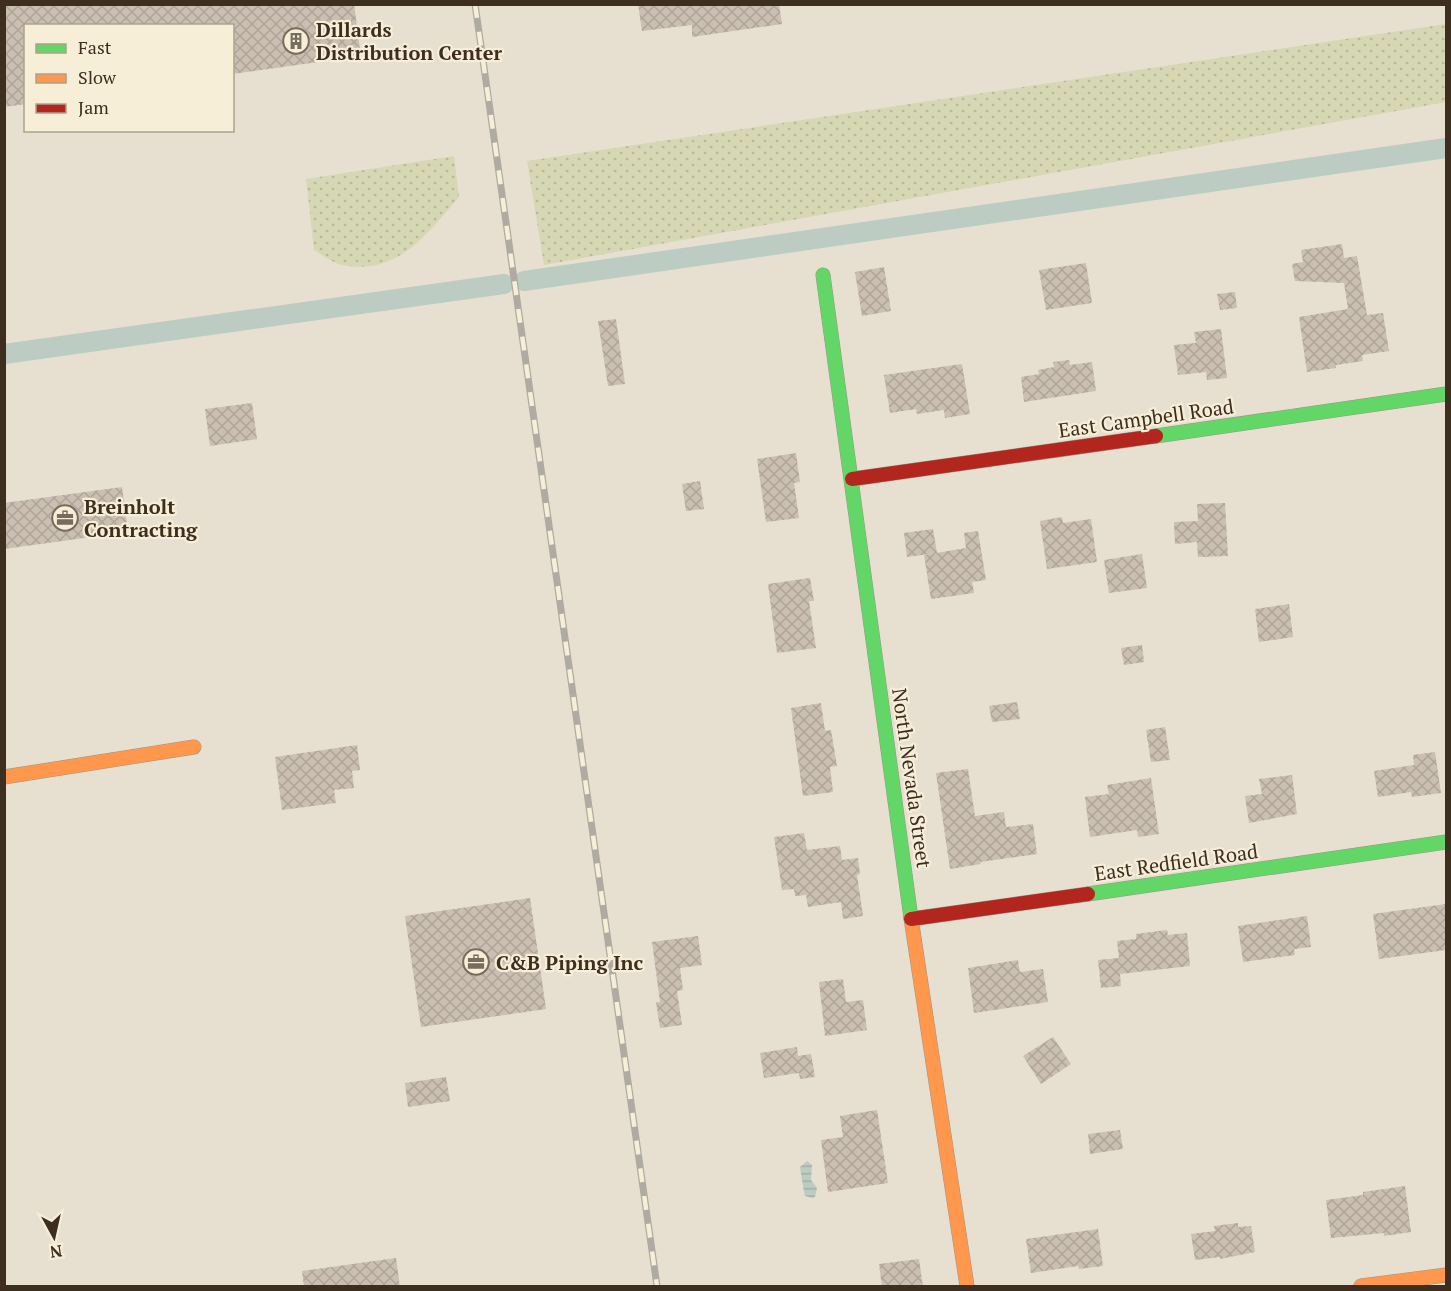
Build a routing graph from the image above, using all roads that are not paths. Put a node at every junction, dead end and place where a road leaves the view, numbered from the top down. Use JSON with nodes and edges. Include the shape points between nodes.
{"nodes":[{"id":1,"x":823,"y":275,"type":"dead end"},
{"id":2,"x":1446,"y":394,"type":"edge"},
{"id":3,"x":852,"y":480,"type":"junction"},
{"id":4,"x":194,"y":747,"type":"dead end"},
{"id":5,"x":4,"y":777,"type":"edge"},
{"id":6,"x":1446,"y":842,"type":"edge"},
{"id":7,"x":911,"y":920,"type":"junction"},
{"id":8,"x":1446,"y":1275,"type":"edge"},
{"id":9,"x":967,"y":1287,"type":"edge"},
{"id":10,"x":1361,"y":1287,"type":"edge"}],
"edges":[{"from":1,"to":3,"type":"street","name":"North Nevada Street"},
{"from":2,"to":3,"type":"street","name":"East Campbell Road"},
{"from":3,"to":7,"type":"street","name":"North Nevada Street"},
{"from":4,"to":5,"type":"street"},
{"from":6,"to":7,"type":"street","name":"East Redfield Road"},
{"from":7,"to":9,"type":"street","name":"North Nevada Street"},
{"from":8,"to":10,"type":"street"}]}
